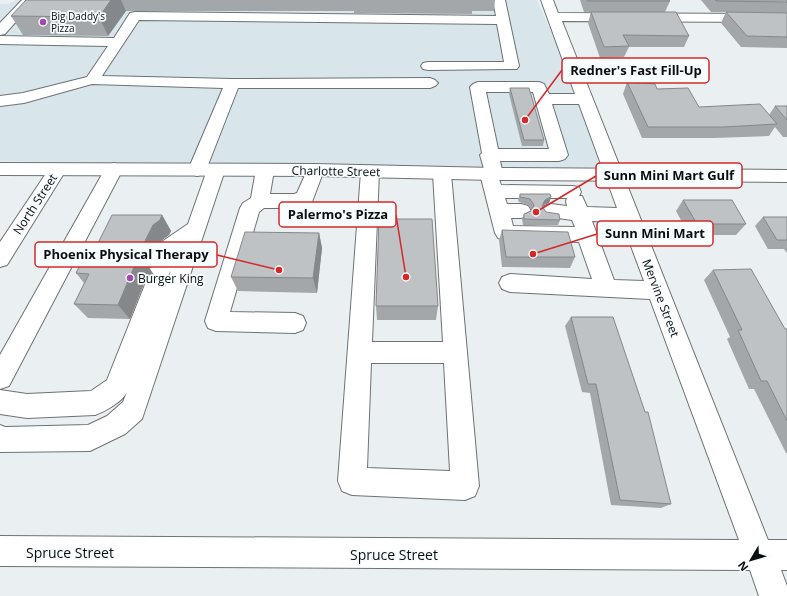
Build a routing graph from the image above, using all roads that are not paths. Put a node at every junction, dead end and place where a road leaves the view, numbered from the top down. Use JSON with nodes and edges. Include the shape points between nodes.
{"nodes":[{"id":1,"x":29,"y":0,"type":"edge"},
{"id":2,"x":500,"y":0,"type":"edge"},
{"id":3,"x":547,"y":0,"type":"edge"},
{"id":4,"x":7,"y":16,"type":"edge"},
{"id":5,"x":554,"y":17,"type":"junction"},
{"id":6,"x":787,"y":18,"type":"edge"},
{"id":7,"x":503,"y":20,"type":"junction"},
{"id":8,"x":0,"y":31,"type":"edge"},
{"id":9,"x":0,"y":40,"type":"edge"},
{"id":10,"x":118,"y":42,"type":"junction"},
{"id":11,"x":428,"y":66,"type":"dead end"},
{"id":12,"x":92,"y":80,"type":"junction"},
{"id":13,"x":430,"y":83,"type":"dead end"},
{"id":14,"x":232,"y":84,"type":"junction"},
{"id":15,"x":542,"y":99,"type":"junction"},
{"id":16,"x":585,"y":99,"type":"junction"},
{"id":17,"x":0,"y":101,"type":"edge"},
{"id":18,"x":489,"y":155,"type":"junction"},
{"id":19,"x":0,"y":169,"type":"edge"},
{"id":20,"x":114,"y":169,"type":"junction"},
{"id":21,"x":58,"y":170,"type":"junction"},
{"id":22,"x":207,"y":170,"type":"junction"},
{"id":23,"x":266,"y":170,"type":"junction"},
{"id":24,"x":315,"y":170,"type":"junction"},
{"id":25,"x":370,"y":172,"type":"junction"},
{"id":26,"x":442,"y":174,"type":"junction"},
{"id":27,"x":566,"y":174,"type":"junction"},
{"id":28,"x":615,"y":175,"type":"junction"},
{"id":29,"x":787,"y":176,"type":"edge"},
{"id":30,"x":492,"y":180,"type":"junction"},
{"id":31,"x":572,"y":192,"type":"junction"},
{"id":32,"x":260,"y":201,"type":"junction"},
{"id":33,"x":499,"y":211,"type":"junction"},
{"id":34,"x":521,"y":211,"type":"dead end"},
{"id":35,"x":551,"y":211,"type":"edge"},
{"id":36,"x":580,"y":214,"type":"junction"},
{"id":37,"x":629,"y":215,"type":"junction"},
{"id":38,"x":196,"y":228,"type":"junction"},
{"id":39,"x":588,"y":235,"type":"junction"},
{"id":40,"x":0,"y":259,"type":"edge"},
{"id":41,"x":510,"y":283,"type":"dead end"},
{"id":42,"x":606,"y":288,"type":"junction"},
{"id":43,"x":659,"y":291,"type":"junction"},
{"id":44,"x":295,"y":323,"type":"dead end"},
{"id":45,"x":360,"y":352,"type":"junction"},
{"id":46,"x":454,"y":353,"type":"junction"},
{"id":47,"x":0,"y":378,"type":"edge"},
{"id":48,"x":0,"y":402,"type":"edge"},
{"id":49,"x":0,"y":438,"type":"edge"},
{"id":50,"x":0,"y":552,"type":"edge"},
{"id":51,"x":773,"y":556,"type":"edge"},
{"id":52,"x":775,"y":596,"type":"edge"}],
"edges":[{"from":1,"to":4,"type":"street"},
{"from":2,"to":7,"type":"street"},
{"from":3,"to":5,"type":"street","name":"Mervine Street"},
{"from":4,"to":8,"type":"street"},
{"from":5,"to":6,"type":"street"},
{"from":5,"to":16,"type":"street","name":"Mervine Street"},
{"from":7,"to":10,"type":"street","via":[[135,16]]},
{"from":7,"to":11,"type":"street","via":[[512,66]]},
{"from":9,"to":10,"type":"street"},
{"from":10,"to":12,"type":"street"},
{"from":12,"to":14,"type":"street"},
{"from":12,"to":17,"type":"street","via":[[24,98]]},
{"from":13,"to":14,"type":"street"},
{"from":14,"to":22,"type":"street"},
{"from":15,"to":16,"type":"street"},
{"from":15,"to":18,"type":"street","via":[[559,155]]},
{"from":15,"to":18,"type":"street","via":[[539,87],[478,87]]},
{"from":16,"to":28,"type":"street","name":"Mervine Street"},
{"from":18,"to":30,"type":"street"},
{"from":19,"to":21,"type":"street","name":"Charlotte Street"},
{"from":20,"to":21,"type":"street","name":"Charlotte Street"},
{"from":20,"to":22,"type":"street","name":"Charlotte Street"},
{"from":20,"to":47,"type":"street"},
{"from":21,"to":40,"type":"street","name":"North Street"},
{"from":22,"to":23,"type":"street","name":"Charlotte Street"},
{"from":22,"to":38,"type":"street"},
{"from":23,"to":24,"type":"street","name":"Charlotte Street"},
{"from":23,"to":32,"type":"street"},
{"from":24,"to":25,"type":"street","name":"Charlotte Street"},
{"from":24,"to":32,"type":"street","via":[[305,197],[297,201]]},
{"from":25,"to":26,"type":"street","name":"Charlotte Street"},
{"from":25,"to":45,"type":"street"},
{"from":26,"to":30,"type":"street","name":"Charlotte Street"},
{"from":26,"to":46,"type":"street"},
{"from":27,"to":28,"type":"street","name":"Charlotte Street"},
{"from":27,"to":30,"type":"street","name":"Charlotte Street"},
{"from":27,"to":31,"type":"street"},
{"from":28,"to":29,"type":"street","name":"Charlotte Street"},
{"from":28,"to":37,"type":"street","name":"Mervine Street"},
{"from":30,"to":31,"type":"street"},
{"from":30,"to":33,"type":"street"},
{"from":31,"to":36,"type":"street"},
{"from":32,"to":44,"type":"street","via":[[250,208],[216,321]]},
{"from":33,"to":34,"type":"street"},
{"from":33,"to":39,"type":"street","via":[[505,233]]},
{"from":35,"to":36,"type":"street"},
{"from":36,"to":37,"type":"street"},
{"from":36,"to":39,"type":"street"},
{"from":37,"to":43,"type":"street","name":"Mervine Street"},
{"from":38,"to":48,"type":"street","via":[[170,246],[116,388],[95,403],[27,406]]},
{"from":38,"to":49,"type":"street","via":[[133,410],[116,426],[90,438]]},
{"from":39,"to":42,"type":"street"},
{"from":41,"to":42,"type":"street"},
{"from":42,"to":43,"type":"street"},
{"from":43,"to":51,"type":"street","name":"Mervine Street"},
{"from":45,"to":46,"type":"street"},
{"from":45,"to":46,"type":"street","via":[[352,481],[465,486]]},
{"from":50,"to":51,"type":"street","name":"Spruce Street"},
{"from":51,"to":52,"type":"street","name":"Mervine Street"}]}
